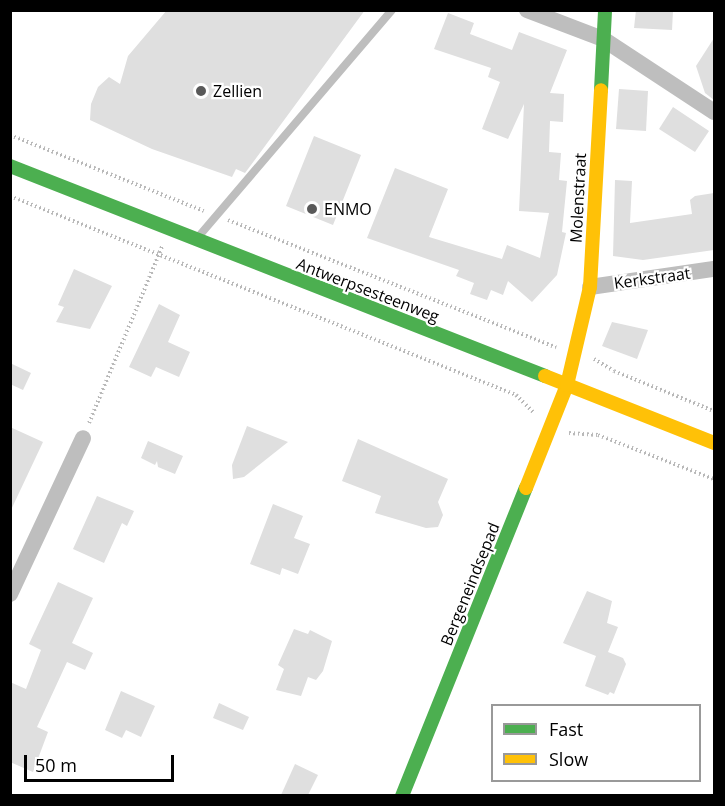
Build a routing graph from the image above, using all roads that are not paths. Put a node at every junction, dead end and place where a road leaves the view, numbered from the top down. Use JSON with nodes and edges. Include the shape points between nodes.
{"nodes":[{"id":1,"x":392,"y":10,"type":"edge"},
{"id":2,"x":527,"y":10,"type":"edge"},
{"id":3,"x":604,"y":10,"type":"edge"},
{"id":4,"x":603,"y":39,"type":"junction"},
{"id":5,"x":714,"y":112,"type":"edge"},
{"id":6,"x":10,"y":166,"type":"edge"},
{"id":7,"x":195,"y":239,"type":"junction"},
{"id":8,"x":714,"y":269,"type":"edge"},
{"id":9,"x":590,"y":287,"type":"junction"},
{"id":10,"x":567,"y":386,"type":"junction"},
{"id":11,"x":83,"y":438,"type":"road end"},
{"id":12,"x":714,"y":443,"type":"edge"},
{"id":13,"x":10,"y":594,"type":"edge"},
{"id":14,"x":402,"y":795,"type":"edge"}],
"edges":[{"from":1,"to":7,"type":"lane"},
{"from":2,"to":4,"type":"street"},
{"from":3,"to":4,"type":"street","name":"Molenstraat"},
{"from":4,"to":5,"type":"street"},
{"from":4,"to":9,"type":"street","name":"Molenstraat"},
{"from":6,"to":7,"type":"street","name":"Antwerpsesteenweg"},
{"from":7,"to":10,"type":"street","name":"Antwerpsesteenweg"},
{"from":8,"to":9,"type":"street","name":"Kerkstraat"},
{"from":9,"to":10,"type":"street","name":"Molenstraat"},
{"from":10,"to":12,"type":"street","name":"Antwerpsesteenweg"},
{"from":10,"to":14,"type":"street","name":"Bergeneindsepad"},
{"from":11,"to":13,"type":"street"}]}
